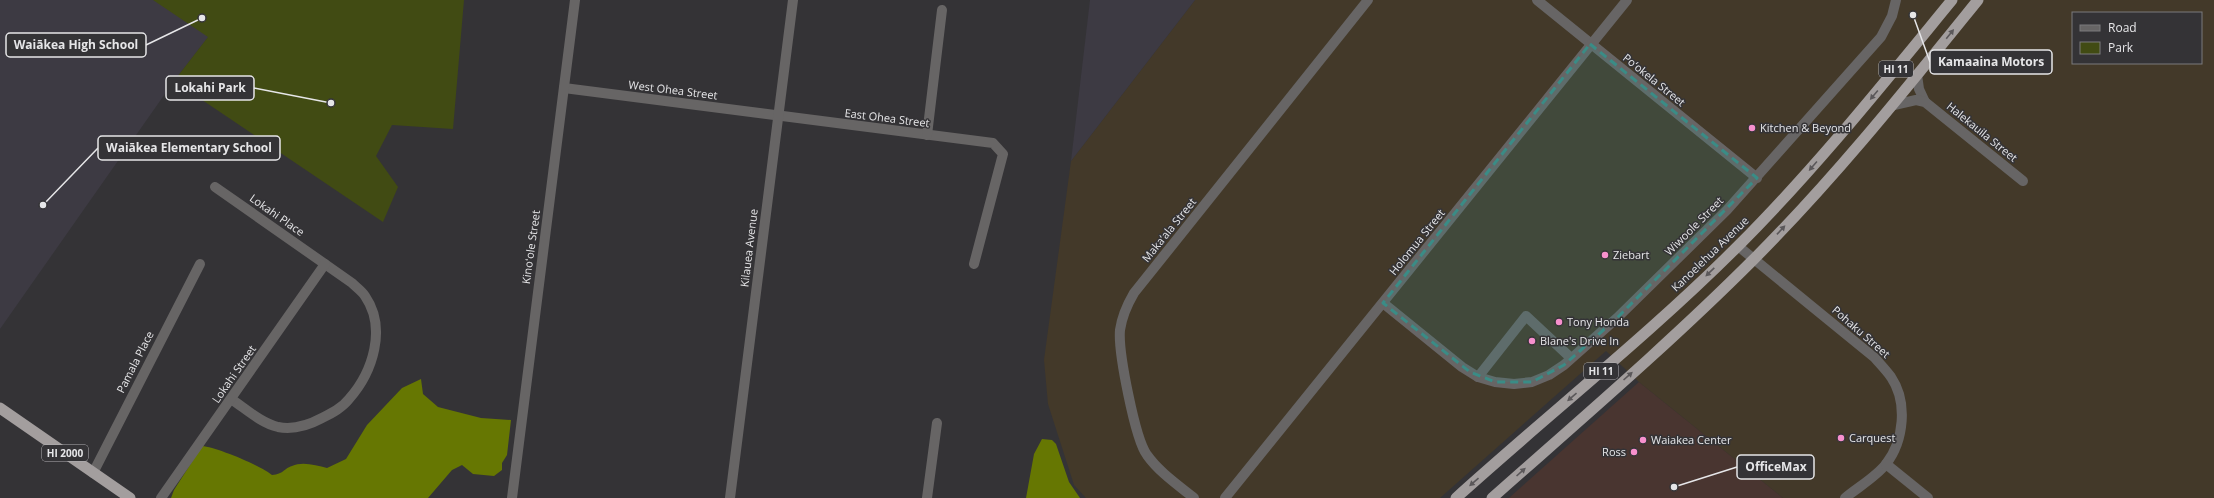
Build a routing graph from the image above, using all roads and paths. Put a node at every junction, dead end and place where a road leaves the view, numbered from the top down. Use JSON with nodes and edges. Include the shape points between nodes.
{"nodes":[{"id":1,"x":575,"y":0,"type":"edge"},
{"id":2,"x":793,"y":0,"type":"edge"},
{"id":3,"x":1368,"y":0,"type":"edge"},
{"id":4,"x":1537,"y":0,"type":"edge"},
{"id":5,"x":1626,"y":0,"type":"edge"},
{"id":6,"x":1896,"y":0,"type":"edge"},
{"id":7,"x":1952,"y":0,"type":"edge"},
{"id":8,"x":1978,"y":0,"type":"edge"},
{"id":9,"x":942,"y":10,"type":"dead end"},
{"id":10,"x":1590,"y":44,"type":"junction"},
{"id":11,"x":1917,"y":75,"type":"junction"},
{"id":12,"x":564,"y":88,"type":"junction"},
{"id":13,"x":1925,"y":102,"type":"junction"},
{"id":14,"x":1894,"y":105,"type":"junction"},
{"id":15,"x":778,"y":116,"type":"junction"},
{"id":16,"x":927,"y":135,"type":"junction"},
{"id":17,"x":1757,"y":178,"type":"junction"},
{"id":18,"x":2023,"y":181,"type":"dead end"},
{"id":19,"x":214,"y":186,"type":"dead end"},
{"id":20,"x":1738,"y":246,"type":"junction"},
{"id":21,"x":1754,"y":258,"type":"junction"},
{"id":22,"x":200,"y":264,"type":"dead end"},
{"id":23,"x":325,"y":264,"type":"junction"},
{"id":24,"x":974,"y":264,"type":"dead end"},
{"id":25,"x":1383,"y":303,"type":"junction"},
{"id":26,"x":1571,"y":358,"type":"junction"},
{"id":27,"x":1478,"y":376,"type":"junction"},
{"id":28,"x":231,"y":399,"type":"junction"},
{"id":29,"x":0,"y":408,"type":"edge"},
{"id":30,"x":937,"y":423,"type":"dead end"},
{"id":31,"x":1886,"y":464,"type":"junction"},
{"id":32,"x":93,"y":473,"type":"junction"},
{"id":33,"x":130,"y":498,"type":"edge"},
{"id":34,"x":162,"y":498,"type":"edge"},
{"id":35,"x":512,"y":498,"type":"edge"},
{"id":36,"x":730,"y":498,"type":"edge"},
{"id":37,"x":927,"y":498,"type":"edge"},
{"id":38,"x":1194,"y":498,"type":"edge"},
{"id":39,"x":1225,"y":498,"type":"edge"},
{"id":40,"x":1456,"y":498,"type":"edge"},
{"id":41,"x":1492,"y":498,"type":"edge"},
{"id":42,"x":1846,"y":498,"type":"edge"},
{"id":43,"x":1928,"y":498,"type":"edge"}],
"edges":[{"from":1,"to":12,"type":"street","name":"Kinoʻole Street"},
{"from":2,"to":15,"type":"street","name":"Kilauea Avenue"},
{"from":3,"to":38,"type":"street","name":"Maka‘ala Street","via":[[1134,293],[1125,308],[1120,331],[1137,434],[1146,454],[1161,471]]},
{"from":4,"to":10,"type":"street","name":"Po‘okela Street"},
{"from":5,"to":10,"type":"street","name":"Holomua Street"},
{"from":6,"to":17,"type":"street","name":"Wiwoole Street","via":[[1892,16],[1881,37]]},
{"from":7,"to":20,"type":"highway","name":"Kanoelehua Avenue","number":"HI 11","one_way":true,"via":[[1839,136]]},
{"from":11,"to":8,"type":"highway","number":"HI 11","one_way":true},
{"from":9,"to":16,"type":"street"},
{"from":10,"to":17,"type":"street","name":"Po‘okela Street"},
{"from":10,"to":25,"type":"street","name":"Holomua Street"},
{"from":11,"to":13,"type":"street","via":[[1919,89]]},
{"from":11,"to":14,"type":"highway","number":"HI 11"},
{"from":12,"to":15,"type":"street","name":"West Ohea Street"},
{"from":12,"to":35,"type":"street","name":"Kinoʻole Street"},
{"from":13,"to":14,"type":"street","via":[[1916,100]]},
{"from":13,"to":18,"type":"street","name":"Halekauila Street"},
{"from":21,"to":14,"type":"highway","number":"HI 11","one_way":true,"via":[[1850,157]]},
{"from":15,"to":16,"type":"street","name":"East Ohea Street"},
{"from":15,"to":36,"type":"street","name":"Kilauea Avenue"},
{"from":16,"to":24,"type":"street","name":"East Ohea Street","via":[[994,143],[1003,154]]},
{"from":17,"to":26,"type":"street","name":"Wiwoole Street","via":[[1623,313]]},
{"from":19,"to":23,"type":"street","name":"Lokahi Place"},
{"from":20,"to":21,"type":"street","name":"Pohaku Street"},
{"from":20,"to":40,"type":"highway","name":"Kanoelehua Avenue","number":"HI 11","one_way":true,"via":[[1675,306]]},
{"from":21,"to":31,"type":"street","name":"Pohaku Street","via":[[1875,358],[1891,377],[1899,395],[1902,412],[1897,442]]},
{"from":41,"to":21,"type":"highway","number":"HI 11","one_way":true,"via":[[1691,320]]},
{"from":22,"to":32,"type":"street","name":"Pamala Place"},
{"from":23,"to":28,"type":"street","name":"Lokahi Street"},
{"from":23,"to":28,"type":"street","name":"Lokahi Place","via":[[352,283],[364,295],[373,311],[376,328],[372,358],[359,386],[335,412],[307,425],[290,428],[262,421]]},
{"from":25,"to":27,"type":"street","name":"Wiwoole Street","via":[[1462,367]]},
{"from":25,"to":39,"type":"street","name":"Holomua Street"},
{"from":26,"to":27,"type":"street","name":"Wiwoole Street","via":[[1557,370],[1532,382],[1504,384]]},
{"from":26,"to":27,"type":"street","via":[[1526,316]]},
{"from":28,"to":34,"type":"street","name":"Lokahi Street"},
{"from":29,"to":32,"type":"highway","number":"HI 2000"},
{"from":30,"to":37,"type":"street"},
{"from":31,"to":42,"type":"street","name":"Pohaku Street"},
{"from":31,"to":43,"type":"street"},
{"from":32,"to":33,"type":"highway","number":"HI 2000"}]}
